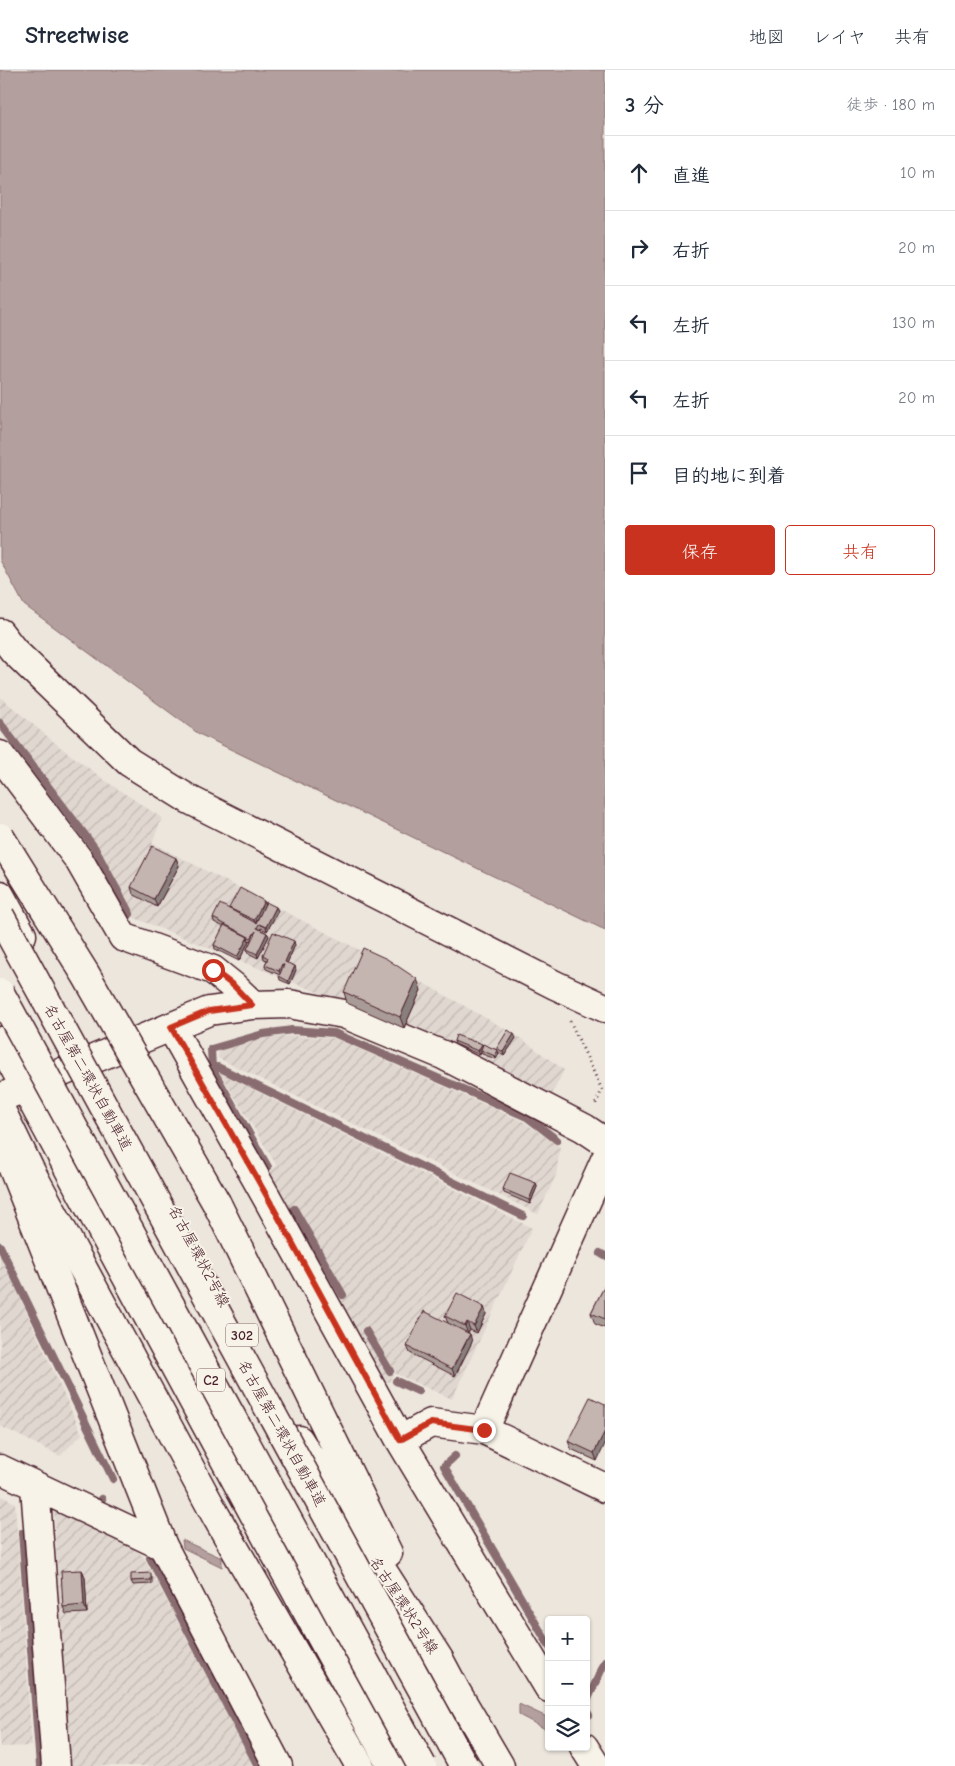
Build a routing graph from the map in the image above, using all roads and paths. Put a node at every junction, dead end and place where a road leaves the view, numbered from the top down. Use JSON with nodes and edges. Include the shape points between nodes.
{"nodes":[{"id":1,"x":0,"y":633,"type":"edge"},
{"id":2,"x":0,"y":755,"type":"edge"},
{"id":3,"x":0,"y":837,"type":"edge"},
{"id":4,"x":0,"y":895,"type":"edge"},
{"id":5,"x":0,"y":916,"type":"edge"},
{"id":6,"x":556,"y":985,"type":"junction"},
{"id":7,"x":0,"y":993,"type":"edge"},
{"id":8,"x":252,"y":1005,"type":"junction"},
{"id":9,"x":605,"y":1008,"type":"edge"},
{"id":10,"x":171,"y":1027,"type":"junction"},
{"id":11,"x":0,"y":1041,"type":"edge"},
{"id":12,"x":92,"y":1060,"type":"junction"},
{"id":13,"x":25,"y":1088,"type":"junction"},
{"id":14,"x":0,"y":1098,"type":"edge"},
{"id":15,"x":0,"y":1108,"type":"edge"},
{"id":16,"x":595,"y":1135,"type":"edge"},
{"id":17,"x":0,"y":1136,"type":"edge"},
{"id":18,"x":605,"y":1160,"type":"edge"},
{"id":19,"x":484,"y":1430,"type":"junction"},
{"id":20,"x":400,"y":1440,"type":"junction"},
{"id":21,"x":0,"y":1469,"type":"edge"},
{"id":22,"x":35,"y":1486,"type":"junction"},
{"id":23,"x":605,"y":1488,"type":"edge"},
{"id":24,"x":163,"y":1546,"type":"junction"},
{"id":25,"x":439,"y":1659,"type":"junction"},
{"id":26,"x":545,"y":1681,"type":"edge"},
{"id":27,"x":587,"y":1751,"type":"edge"},
{"id":28,"x":56,"y":1766,"type":"edge"},
{"id":29,"x":278,"y":1766,"type":"edge"},
{"id":30,"x":360,"y":1766,"type":"edge"},
{"id":31,"x":392,"y":1766,"type":"edge"},
{"id":32,"x":422,"y":1766,"type":"edge"},
{"id":33,"x":464,"y":1766,"type":"edge"},
{"id":34,"x":500,"y":1766,"type":"edge"},
{"id":35,"x":596,"y":1766,"type":"edge"}],
"edges":[{"from":1,"to":6,"type":"main road","via":[[14,651],[129,762],[190,800]]},
{"from":2,"to":8,"type":"main road","via":[[78,860],[123,937],[213,970]]},
{"from":3,"to":25,"type":"main road","bridge":true,"via":[[86,974],[217,1204]]},
{"from":4,"to":12,"type":"main road","name":"名古屋環状2号線","number":"302"},
{"from":5,"to":33,"type":"main road","name":"名古屋第二環状自動車道","number":"C2","bridge":true},
{"from":6,"to":9,"type":"main road"},
{"from":6,"to":16,"type":"path","via":[[602,1090]]},
{"from":7,"to":32,"type":"main road","number":"C2","bridge":true},
{"from":8,"to":10,"type":"main road","via":[[209,1011]]},
{"from":8,"to":16,"type":"main road","via":[[289,1004],[344,1014],[443,1055]]},
{"from":10,"to":12,"type":"main road"},
{"from":10,"to":20,"type":"main road"},
{"from":11,"to":13,"type":"main road"},
{"from":12,"to":13,"type":"main road"},
{"from":12,"to":25,"type":"main road","name":"名古屋環状2号線","number":"302","via":[[294,1432]]},
{"from":13,"to":14,"type":"main road"},
{"from":13,"to":31,"type":"main road"},
{"from":15,"to":30,"type":"main road","via":[[216,1516]]},
{"from":17,"to":24,"type":"main road"},
{"from":18,"to":19,"type":"main road"},
{"from":19,"to":20,"type":"main road","via":[[431,1423]]},
{"from":19,"to":23,"type":"main road"},
{"from":20,"to":26,"type":"main road"},
{"from":21,"to":22,"type":"main road"},
{"from":22,"to":24,"type":"main road"},
{"from":22,"to":28,"type":"main road"},
{"from":24,"to":29,"type":"main road"},
{"from":25,"to":34,"type":"main road","name":"名古屋環状2号線","number":"302"},
{"from":27,"to":35,"type":"main road"}]}
